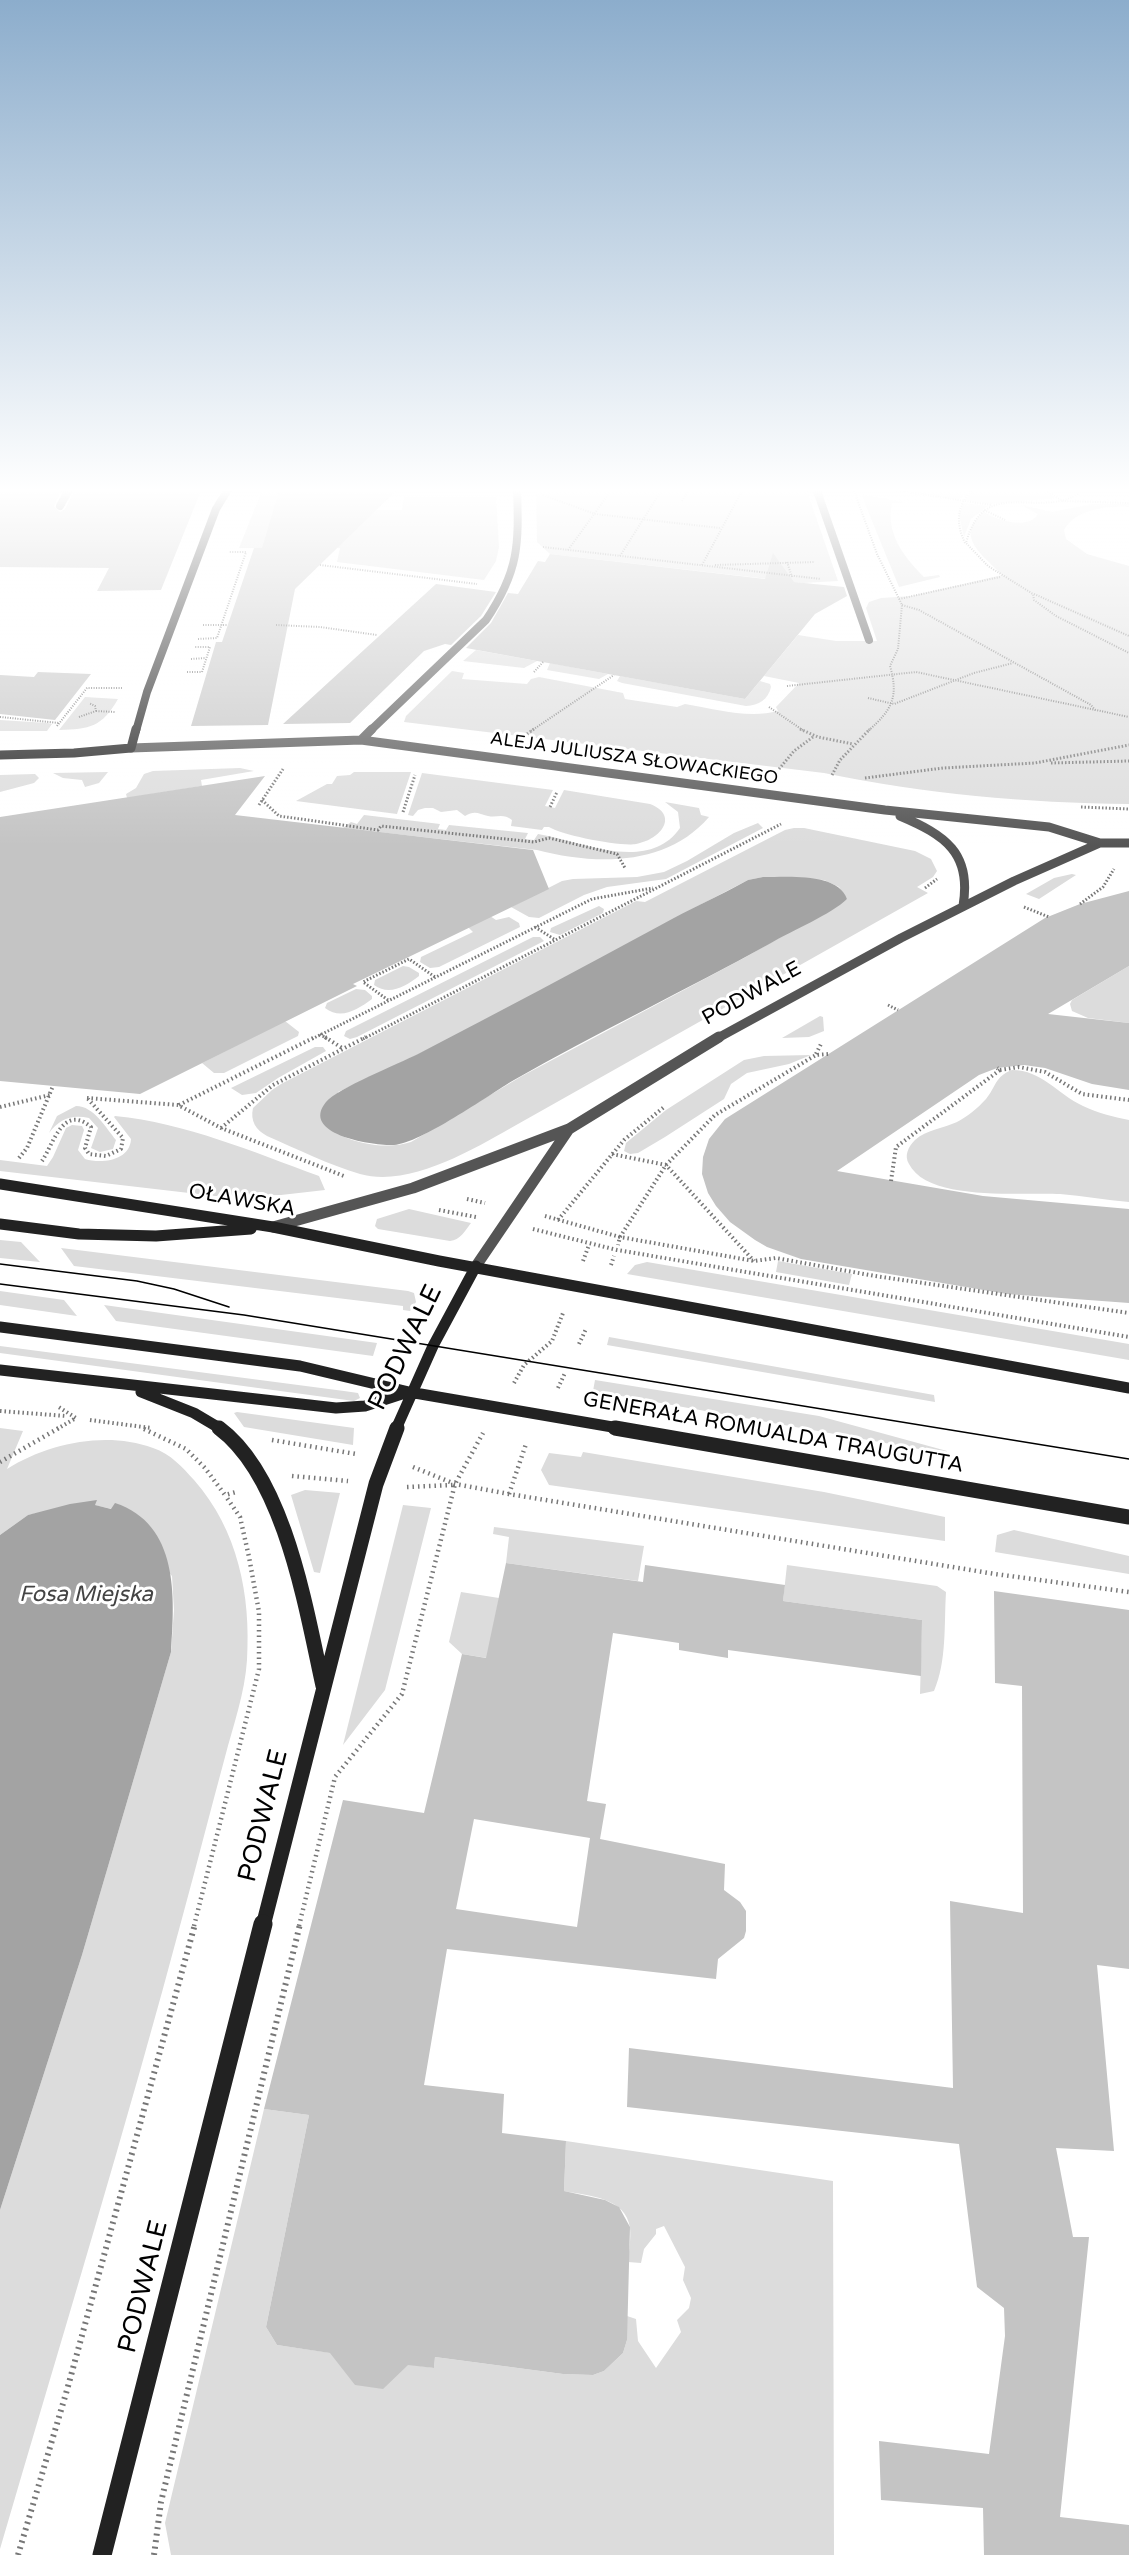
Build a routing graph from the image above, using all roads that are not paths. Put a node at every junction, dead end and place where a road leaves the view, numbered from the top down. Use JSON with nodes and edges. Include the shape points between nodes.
{"nodes":[{"id":1,"x":179,"y":607,"type":"edge"},
{"id":2,"x":495,"y":607,"type":"edge"},
{"id":3,"x":858,"y":607,"type":"edge"},
{"id":4,"x":869,"y":640,"type":"dead end"},
{"id":5,"x":361,"y":740,"type":"junction"},
{"id":6,"x":130,"y":747,"type":"junction"},
{"id":7,"x":0,"y":755,"type":"edge"},
{"id":8,"x":885,"y":810,"type":"junction"},
{"id":9,"x":1100,"y":843,"type":"junction"},
{"id":10,"x":1129,"y":843,"type":"edge"},
{"id":11,"x":963,"y":906,"type":"junction"},
{"id":12,"x":568,"y":1129,"type":"junction"},
{"id":13,"x":0,"y":1184,"type":"edge"},
{"id":14,"x":0,"y":1224,"type":"edge"},
{"id":15,"x":273,"y":1227,"type":"junction"},
{"id":16,"x":476,"y":1266,"type":"junction"},
{"id":17,"x":0,"y":1327,"type":"edge"},
{"id":18,"x":0,"y":1370,"type":"edge"},
{"id":19,"x":123,"y":1385,"type":"junction"},
{"id":20,"x":1129,"y":1388,"type":"edge"},
{"id":21,"x":409,"y":1392,"type":"junction"},
{"id":22,"x":1129,"y":1517,"type":"edge"},
{"id":23,"x":324,"y":1688,"type":"junction"},
{"id":24,"x":102,"y":2555,"type":"edge"}],
"edges":[{"from":1,"to":6,"type":"main road"},
{"from":2,"to":5,"type":"street"},
{"from":3,"to":4,"type":"street"},
{"from":5,"to":6,"type":"street","name":"ALEJA JULIUSZA SŁOWACKIEGO"},
{"from":5,"to":8,"type":"street","name":"ALEJA JULIUSZA SŁOWACKIEGO"},
{"from":6,"to":7,"type":"main road"},
{"from":8,"to":9,"type":"street","name":"ALEJA JULIUSZA SŁOWACKIEGO","via":[[1049,827]]},
{"from":8,"to":11,"type":"street","via":[[936,832],[955,849],[967,890]]},
{"from":9,"to":10,"type":"street","name":"ALEJA JULIUSZA SŁOWACKIEGO"},
{"from":9,"to":11,"type":"street","name":"PODWALE"},
{"from":11,"to":12,"type":"street","name":"PODWALE","via":[[727,1032]]},
{"from":12,"to":15,"type":"street","name":"PODWALE","via":[[413,1188]]},
{"from":12,"to":16,"type":"street","name":"PODWALE","via":[[531,1190],[504,1222]]},
{"from":13,"to":15,"type":"main road","name":"OŁAWSKA"},
{"from":14,"to":15,"type":"main road","via":[[79,1234],[156,1236]]},
{"from":15,"to":16,"type":"main road","name":"OŁAWSKA"},
{"from":16,"to":20,"type":"main road"},
{"from":16,"to":21,"type":"main road","name":"PODWALE"},
{"from":17,"to":21,"type":"main road","name":"GENERAŁA ROMUALDA TRAUGUTTA","via":[[300,1366]]},
{"from":18,"to":19,"type":"main road"},
{"from":19,"to":21,"type":"main road","via":[[336,1408],[365,1406]]},
{"from":19,"to":23,"type":"main road","via":[[208,1421],[223,1431],[247,1459],[272,1498],[287,1539]]},
{"from":21,"to":22,"type":"main road","name":"GENERAŁA ROMUALDA TRAUGUTTA"},
{"from":21,"to":23,"type":"main road","name":"PODWALE","via":[[376,1484]]},
{"from":23,"to":24,"type":"main road","name":"PODWALE"}]}
